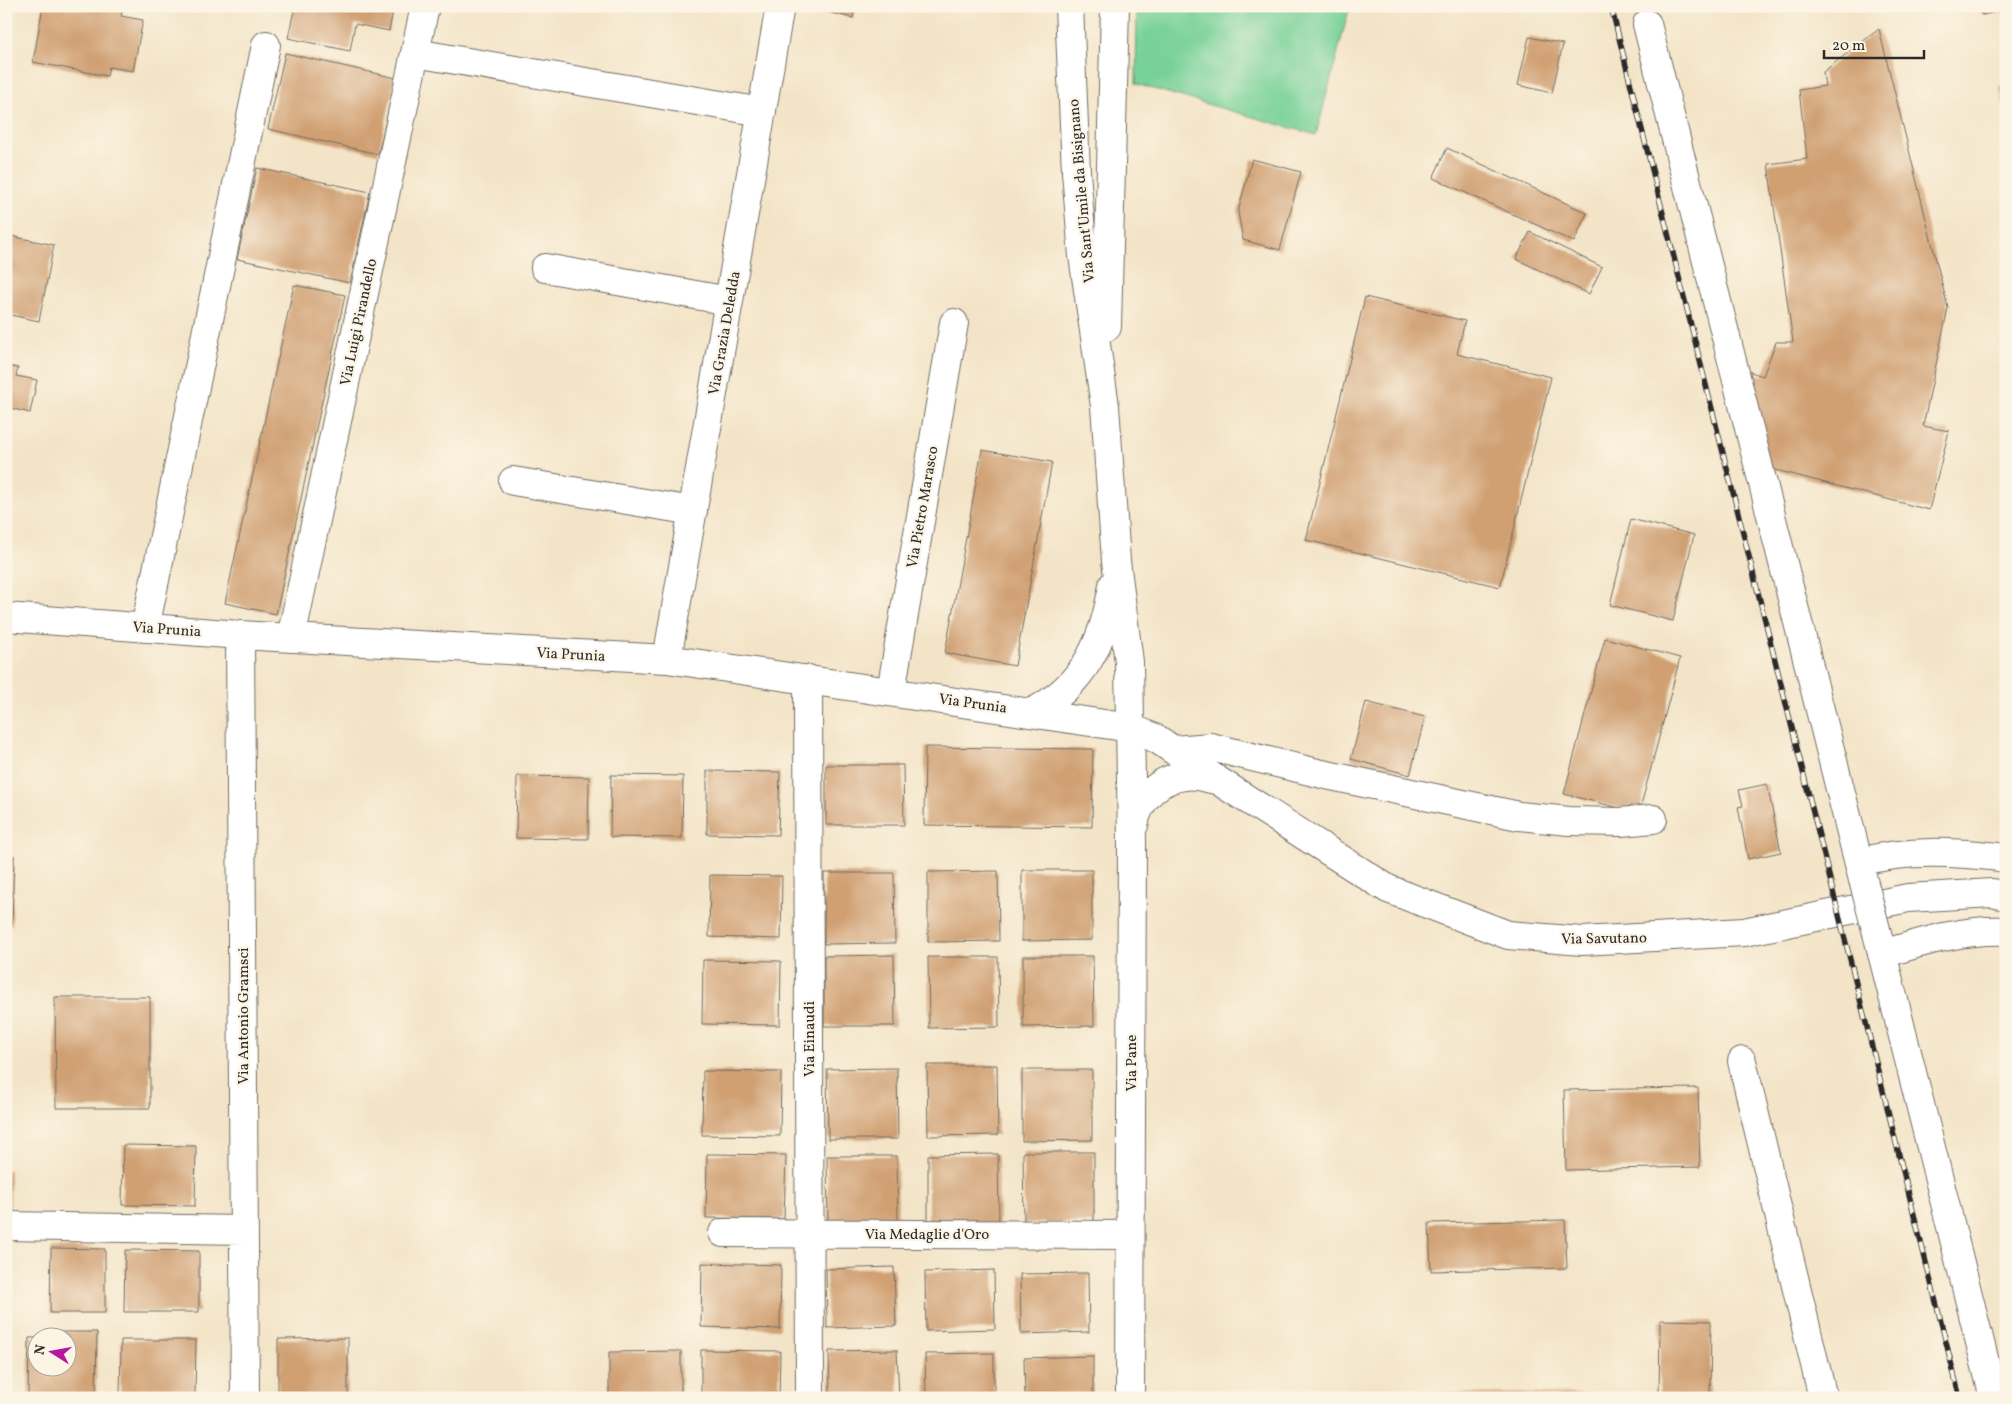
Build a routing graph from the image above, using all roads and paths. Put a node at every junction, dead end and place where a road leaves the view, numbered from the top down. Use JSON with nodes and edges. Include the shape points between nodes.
{"nodes":[{"id":1,"x":425,"y":6,"type":"edge"},
{"id":2,"x":780,"y":6,"type":"edge"},
{"id":3,"x":1069,"y":6,"type":"edge"},
{"id":4,"x":1115,"y":6,"type":"edge"},
{"id":5,"x":1647,"y":24,"type":"dead end"},
{"id":6,"x":266,"y":45,"type":"dead end"},
{"id":7,"x":415,"y":53,"type":"junction"},
{"id":8,"x":762,"y":112,"type":"junction"},
{"id":9,"x":545,"y":268,"type":"dead end"},
{"id":10,"x":729,"y":301,"type":"junction"},
{"id":11,"x":954,"y":324,"type":"dead end"},
{"id":12,"x":1105,"y":406,"type":"junction"},
{"id":13,"x":513,"y":480,"type":"dead end"},
{"id":14,"x":693,"y":511,"type":"junction"},
{"id":15,"x":1116,"y":561,"type":"junction"},
{"id":16,"x":6,"y":617,"type":"edge"},
{"id":17,"x":145,"y":628,"type":"junction"},
{"id":18,"x":240,"y":635,"type":"junction"},
{"id":19,"x":291,"y":638,"type":"junction"},
{"id":20,"x":668,"y":659,"type":"junction"},
{"id":21,"x":808,"y":679,"type":"junction"},
{"id":22,"x":890,"y":691,"type":"junction"},
{"id":23,"x":1033,"y":712,"type":"junction"},
{"id":24,"x":1131,"y":728,"type":"junction"},
{"id":25,"x":1174,"y":750,"type":"junction"},
{"id":26,"x":1226,"y":786,"type":"junction"},
{"id":27,"x":1653,"y":819,"type":"dead end"},
{"id":28,"x":1132,"y":841,"type":"junction"},
{"id":29,"x":2006,"y":858,"type":"edge"},
{"id":30,"x":1861,"y":871,"type":"junction"},
{"id":31,"x":2006,"y":896,"type":"edge"},
{"id":32,"x":2006,"y":931,"type":"edge"},
{"id":33,"x":1880,"y":943,"type":"junction"},
{"id":34,"x":1742,"y":1061,"type":"dead end"},
{"id":35,"x":6,"y":1226,"type":"edge"},
{"id":36,"x":244,"y":1230,"type":"junction"},
{"id":37,"x":724,"y":1233,"type":"dead end"},
{"id":38,"x":810,"y":1234,"type":"junction"},
{"id":39,"x":1130,"y":1234,"type":"junction"},
{"id":40,"x":244,"y":1398,"type":"edge"},
{"id":41,"x":810,"y":1398,"type":"edge"},
{"id":42,"x":1130,"y":1398,"type":"edge"},
{"id":43,"x":1823,"y":1398,"type":"edge"},
{"id":44,"x":1994,"y":1398,"type":"edge"}],
"edges":[{"from":1,"to":7,"type":"street","name":"Via Luigi Pirandello"},
{"from":2,"to":8,"type":"street","name":"Via Grazia Deledda"},
{"from":3,"to":12,"type":"street","name":"Via Sant'Umile da Bisignano","via":[[1083,256]]},
{"from":4,"to":12,"type":"street","name":"Via Sant'Umile da Bisignano"},
{"from":5,"to":30,"type":"street"},
{"from":6,"to":17,"type":"street"},
{"from":7,"to":8,"type":"street"},
{"from":7,"to":19,"type":"street","name":"Via Luigi Pirandello"},
{"from":8,"to":10,"type":"street","name":"Via Grazia Deledda"},
{"from":9,"to":10,"type":"street"},
{"from":10,"to":14,"type":"street","name":"Via Grazia Deledda"},
{"from":11,"to":22,"type":"street","name":"Via Pietro Marasco"},
{"from":12,"to":15,"type":"street","name":"Via Sant'Umile da Bisignano"},
{"from":13,"to":14,"type":"street"},
{"from":14,"to":20,"type":"street","name":"Via Grazia Deledda"},
{"from":15,"to":23,"type":"street","via":[[1107,616],[1084,667],[1066,690]]},
{"from":15,"to":24,"type":"street","name":"Via Pane","via":[[1130,662]]},
{"from":16,"to":17,"type":"street","name":"Via Prunia"},
{"from":17,"to":18,"type":"street","name":"Via Prunia"},
{"from":18,"to":19,"type":"street","name":"Via Prunia"},
{"from":18,"to":36,"type":"street","name":"Via Antonio Gramsci"},
{"from":19,"to":20,"type":"street","name":"Via Prunia"},
{"from":20,"to":21,"type":"street","name":"Via Prunia"},
{"from":21,"to":22,"type":"street","name":"Via Prunia"},
{"from":21,"to":38,"type":"street","name":"Via Einaudi"},
{"from":22,"to":23,"type":"street","name":"Via Prunia"},
{"from":23,"to":24,"type":"street","name":"Via Prunia"},
{"from":24,"to":25,"type":"street","name":"Via Prunia"},
{"from":24,"to":28,"type":"street","name":"Via Pane"},
{"from":25,"to":26,"type":"street","name":"Via Savutano"},
{"from":25,"to":27,"type":"street","via":[[1211,747],[1519,816],[1620,822]]},
{"from":26,"to":28,"type":"street","via":[[1198,776],[1184,776],[1156,787],[1140,808]]},
{"from":26,"to":31,"type":"street","name":"Via Savutano","via":[[1388,889],[1508,935],[1582,941],[1744,932],[1908,898],[1992,893]]},
{"from":28,"to":39,"type":"street","name":"Via Pane"},
{"from":29,"to":30,"type":"street","via":[[1959,853],[1884,855]]},
{"from":30,"to":33,"type":"street","bridge":true},
{"from":32,"to":33,"type":"street","via":[[1967,932]]},
{"from":33,"to":44,"type":"street"},
{"from":34,"to":43,"type":"street"},
{"from":35,"to":36,"type":"street"},
{"from":36,"to":40,"type":"street","name":"Via Antonio Gramsci"},
{"from":37,"to":38,"type":"street","name":"Via Medaglie d'Oro"},
{"from":38,"to":39,"type":"street","name":"Via Medaglie d'Oro"},
{"from":38,"to":41,"type":"street","name":"Via Einaudi"},
{"from":39,"to":42,"type":"street","name":"Via Pane"}]}
